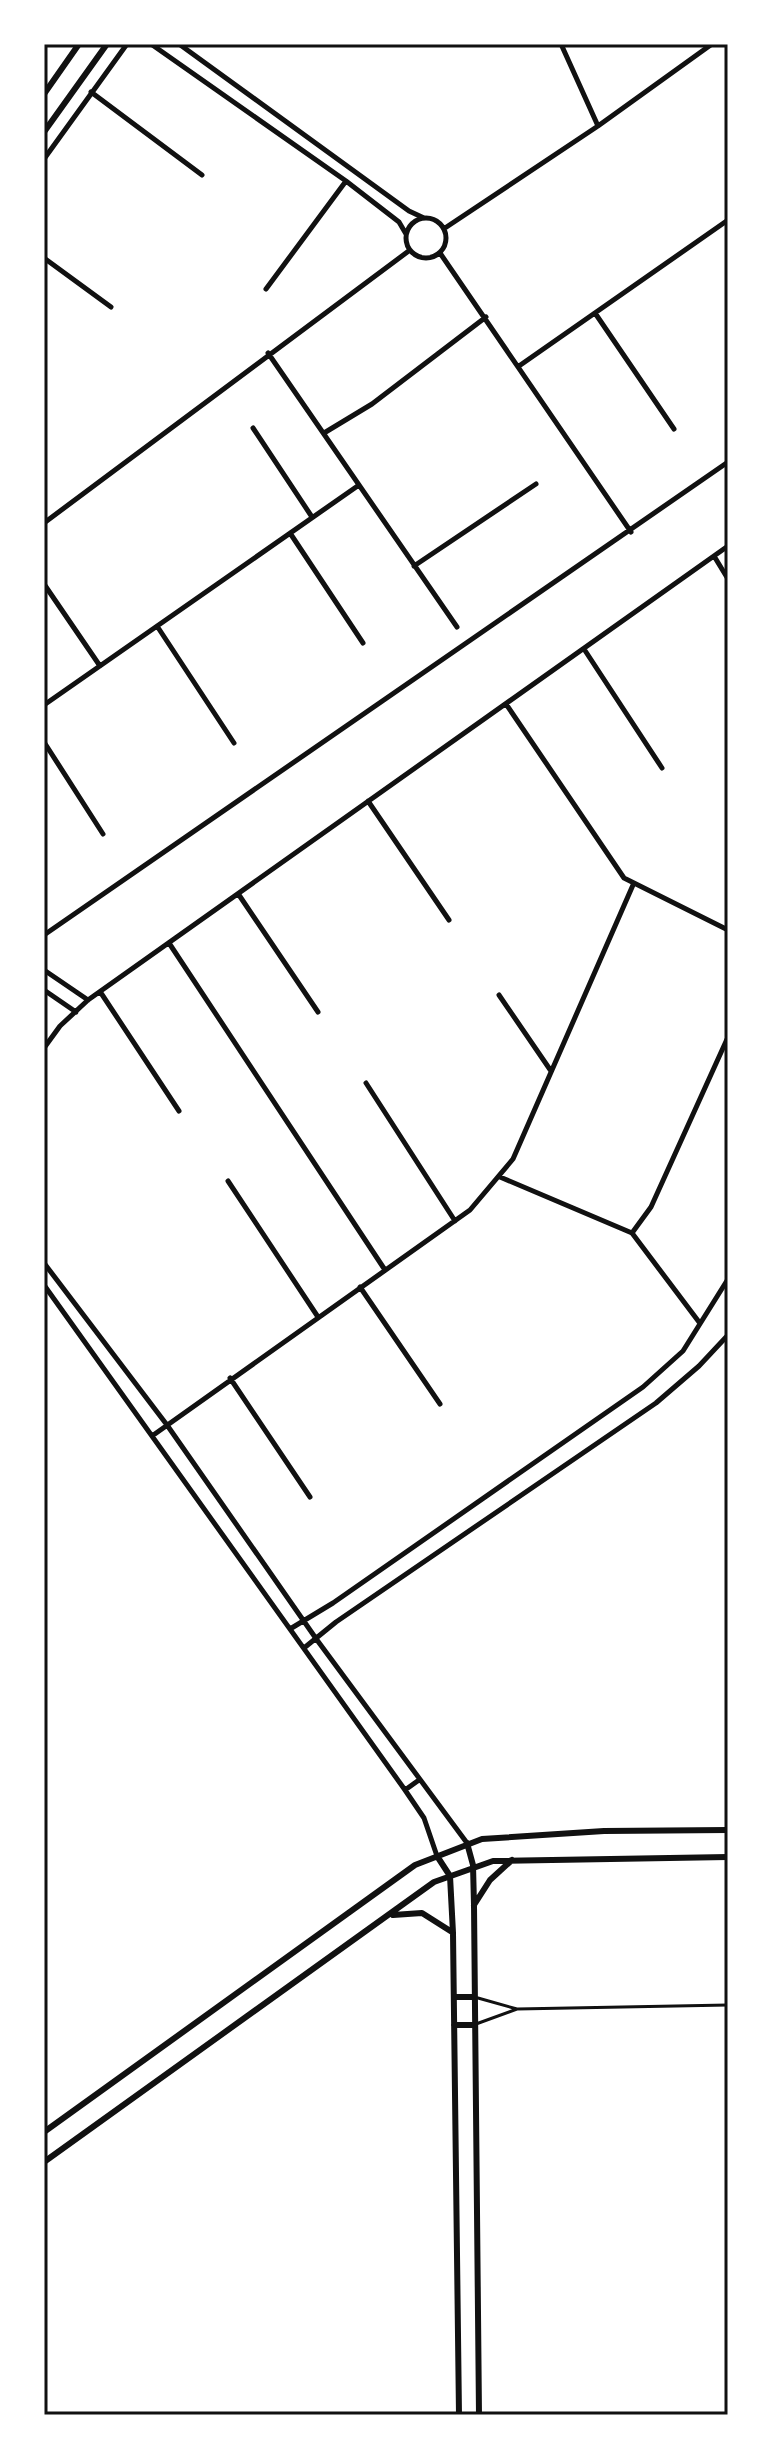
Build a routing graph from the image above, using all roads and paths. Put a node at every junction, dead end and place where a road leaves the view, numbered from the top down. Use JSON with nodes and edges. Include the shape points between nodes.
{"nodes":[{"id":1,"x":79,"y":44,"type":"edge"},
{"id":2,"x":107,"y":44,"type":"edge"},
{"id":3,"x":127,"y":44,"type":"edge"},
{"id":4,"x":151,"y":44,"type":"edge"},
{"id":5,"x":179,"y":44,"type":"edge"},
{"id":6,"x":561,"y":44,"type":"edge"},
{"id":7,"x":712,"y":44,"type":"edge"},
{"id":8,"x":91,"y":92,"type":"junction"},
{"id":9,"x":44,"y":94,"type":"edge"},
{"id":10,"x":598,"y":126,"type":"junction"},
{"id":11,"x":44,"y":132,"type":"edge"},
{"id":12,"x":44,"y":159,"type":"edge"},
{"id":13,"x":202,"y":175,"type":"dead end"},
{"id":14,"x":346,"y":181,"type":"junction"},
{"id":15,"x":424,"y":218,"type":"junction"},
{"id":16,"x":727,"y":222,"type":"edge"},
{"id":17,"x":445,"y":228,"type":"junction"},
{"id":18,"x":406,"y":234,"type":"junction"},
{"id":19,"x":410,"y":250,"type":"junction"},
{"id":20,"x":440,"y":253,"type":"junction"},
{"id":21,"x":44,"y":258,"type":"edge"},
{"id":22,"x":266,"y":289,"type":"dead end"},
{"id":23,"x":111,"y":307,"type":"dead end"},
{"id":24,"x":595,"y":313,"type":"junction"},
{"id":25,"x":486,"y":317,"type":"junction"},
{"id":26,"x":268,"y":353,"type":"junction"},
{"id":27,"x":519,"y":366,"type":"junction"},
{"id":28,"x":253,"y":428,"type":"dead end"},
{"id":29,"x":674,"y":429,"type":"dead end"},
{"id":30,"x":324,"y":433,"type":"junction"},
{"id":31,"x":728,"y":462,"type":"edge"},
{"id":32,"x":536,"y":484,"type":"dead end"},
{"id":33,"x":359,"y":485,"type":"junction"},
{"id":34,"x":312,"y":517,"type":"junction"},
{"id":35,"x":44,"y":523,"type":"edge"},
{"id":36,"x":631,"y":532,"type":"junction"},
{"id":37,"x":290,"y":533,"type":"junction"},
{"id":38,"x":728,"y":546,"type":"edge"},
{"id":39,"x":714,"y":556,"type":"junction"},
{"id":40,"x":414,"y":566,"type":"junction"},
{"id":41,"x":728,"y":579,"type":"edge"},
{"id":42,"x":44,"y":584,"type":"edge"},
{"id":43,"x":157,"y":626,"type":"junction"},
{"id":44,"x":457,"y":627,"type":"dead end"},
{"id":45,"x":363,"y":643,"type":"dead end"},
{"id":46,"x":584,"y":649,"type":"junction"},
{"id":47,"x":100,"y":666,"type":"junction"},
{"id":48,"x":506,"y":704,"type":"junction"},
{"id":49,"x":44,"y":705,"type":"edge"},
{"id":50,"x":44,"y":742,"type":"edge"},
{"id":51,"x":234,"y":743,"type":"dead end"},
{"id":52,"x":662,"y":768,"type":"dead end"},
{"id":53,"x":368,"y":801,"type":"junction"},
{"id":54,"x":103,"y":834,"type":"dead end"},
{"id":55,"x":633,"y":885,"type":"junction"},
{"id":56,"x":239,"y":895,"type":"junction"},
{"id":57,"x":449,"y":920,"type":"dead end"},
{"id":58,"x":728,"y":930,"type":"edge"},
{"id":59,"x":44,"y":935,"type":"edge"},
{"id":60,"x":169,"y":943,"type":"junction"},
{"id":61,"x":44,"y":970,"type":"edge"},
{"id":62,"x":44,"y":990,"type":"edge"},
{"id":63,"x":101,"y":993,"type":"junction"},
{"id":64,"x":499,"y":995,"type":"dead end"},
{"id":65,"x":88,"y":1000,"type":"junction"},
{"id":66,"x":76,"y":1012,"type":"junction"},
{"id":67,"x":318,"y":1012,"type":"dead end"},
{"id":68,"x":728,"y":1037,"type":"edge"},
{"id":69,"x":44,"y":1048,"type":"edge"},
{"id":70,"x":551,"y":1071,"type":"junction"},
{"id":71,"x":366,"y":1083,"type":"dead end"},
{"id":72,"x":179,"y":1111,"type":"dead end"},
{"id":73,"x":500,"y":1177,"type":"junction"},
{"id":74,"x":228,"y":1181,"type":"dead end"},
{"id":75,"x":455,"y":1221,"type":"junction"},
{"id":76,"x":632,"y":1233,"type":"junction"},
{"id":77,"x":44,"y":1263,"type":"edge"},
{"id":78,"x":385,"y":1270,"type":"junction"},
{"id":79,"x":728,"y":1279,"type":"edge"},
{"id":80,"x":44,"y":1285,"type":"edge"},
{"id":81,"x":360,"y":1287,"type":"junction"},
{"id":82,"x":318,"y":1317,"type":"junction"},
{"id":83,"x":699,"y":1322,"type":"junction"},
{"id":84,"x":728,"y":1335,"type":"edge"},
{"id":85,"x":230,"y":1378,"type":"junction"},
{"id":86,"x":440,"y":1404,"type":"dead end"},
{"id":87,"x":167,"y":1425,"type":"junction"},
{"id":88,"x":152,"y":1436,"type":"junction"},
{"id":89,"x":310,"y":1497,"type":"dead end"},
{"id":90,"x":304,"y":1619,"type":"junction"},
{"id":91,"x":290,"y":1629,"type":"junction"},
{"id":92,"x":317,"y":1640,"type":"junction"},
{"id":93,"x":304,"y":1648,"type":"junction"},
{"id":94,"x":419,"y":1780,"type":"junction"},
{"id":95,"x":405,"y":1790,"type":"junction"},
{"id":96,"x":728,"y":1830,"type":"edge"},
{"id":97,"x":467,"y":1843,"type":"junction"},
{"id":98,"x":437,"y":1856,"type":"junction"},
{"id":99,"x":728,"y":1857,"type":"edge"},
{"id":100,"x":512,"y":1860,"type":"junction"},
{"id":101,"x":473,"y":1865,"type":"junction"},
{"id":102,"x":450,"y":1876,"type":"junction"},
{"id":103,"x":474,"y":1905,"type":"junction"},
{"id":104,"x":386,"y":1917,"type":"junction"},
{"id":105,"x":453,"y":1933,"type":"junction"},
{"id":106,"x":454,"y":1997,"type":"junction"},
{"id":107,"x":475,"y":1997,"type":"junction"},
{"id":108,"x":728,"y":2005,"type":"edge"},
{"id":109,"x":517,"y":2009,"type":"junction"},
{"id":110,"x":454,"y":2025,"type":"junction"},
{"id":111,"x":475,"y":2025,"type":"junction"},
{"id":112,"x":44,"y":2132,"type":"edge"},
{"id":113,"x":44,"y":2162,"type":"edge"},
{"id":114,"x":477,"y":2324,"type":"junction"},
{"id":115,"x":458,"y":2325,"type":"junction"},
{"id":116,"x":458,"y":2347,"type":"junction"},
{"id":117,"x":478,"y":2348,"type":"junction"},
{"id":118,"x":459,"y":2415,"type":"edge"},
{"id":119,"x":479,"y":2415,"type":"edge"}],
"edges":[{"from":1,"to":9,"type":"street"},
{"from":2,"to":11,"type":"street"},
{"from":3,"to":8,"type":"street"},
{"from":4,"to":14,"type":"street"},
{"from":5,"to":15,"type":"street"},
{"from":6,"to":10,"type":"street"},
{"from":7,"to":10,"type":"street"},
{"from":8,"to":12,"type":"street"},
{"from":8,"to":13,"type":"street"},
{"from":10,"to":17,"type":"street"},
{"from":14,"to":18,"type":"street","via":[[399,222]]},
{"from":14,"to":22,"type":"street"},
{"from":15,"to":17,"type":"street"},
{"from":15,"to":18,"type":"street"},
{"from":16,"to":24,"type":"street"},
{"from":17,"to":20,"type":"street","via":[[446,246]]},
{"from":18,"to":19,"type":"street"},
{"from":19,"to":20,"type":"street","via":[[425,259]]},
{"from":19,"to":26,"type":"street"},
{"from":20,"to":25,"type":"street"},
{"from":21,"to":23,"type":"street"},
{"from":24,"to":27,"type":"street"},
{"from":24,"to":29,"type":"street"},
{"from":25,"to":27,"type":"street"},
{"from":25,"to":30,"type":"street","via":[[372,404]]},
{"from":26,"to":30,"type":"street"},
{"from":26,"to":35,"type":"street"},
{"from":27,"to":36,"type":"street"},
{"from":28,"to":34,"type":"street"},
{"from":30,"to":33,"type":"street"},
{"from":31,"to":36,"type":"street"},
{"from":32,"to":40,"type":"street"},
{"from":33,"to":34,"type":"street"},
{"from":33,"to":40,"type":"street"},
{"from":34,"to":37,"type":"street"},
{"from":36,"to":59,"type":"street"},
{"from":37,"to":43,"type":"street"},
{"from":37,"to":45,"type":"street"},
{"from":38,"to":39,"type":"street"},
{"from":39,"to":41,"type":"street"},
{"from":39,"to":46,"type":"street"},
{"from":40,"to":44,"type":"street"},
{"from":42,"to":47,"type":"street"},
{"from":43,"to":47,"type":"street"},
{"from":43,"to":51,"type":"street"},
{"from":46,"to":48,"type":"street"},
{"from":46,"to":52,"type":"street"},
{"from":47,"to":49,"type":"street"},
{"from":48,"to":53,"type":"street"},
{"from":48,"to":55,"type":"street","via":[[616,869]]},
{"from":50,"to":54,"type":"street"},
{"from":53,"to":56,"type":"street"},
{"from":53,"to":57,"type":"street"},
{"from":55,"to":58,"type":"street"},
{"from":55,"to":70,"type":"street"},
{"from":56,"to":60,"type":"street"},
{"from":56,"to":67,"type":"street"},
{"from":60,"to":63,"type":"street"},
{"from":60,"to":78,"type":"street"},
{"from":61,"to":65,"type":"street"},
{"from":62,"to":66,"type":"street"},
{"from":63,"to":65,"type":"street"},
{"from":63,"to":72,"type":"street"},
{"from":64,"to":70,"type":"street"},
{"from":65,"to":66,"type":"street"},
{"from":66,"to":69,"type":"street"},
{"from":68,"to":76,"type":"street","via":[[651,1207]]},
{"from":70,"to":73,"type":"street"},
{"from":71,"to":75,"type":"street"},
{"from":73,"to":75,"type":"street"},
{"from":73,"to":76,"type":"street"},
{"from":74,"to":82,"type":"street"},
{"from":75,"to":78,"type":"street"},
{"from":76,"to":83,"type":"street"},
{"from":77,"to":87,"type":"street"},
{"from":78,"to":81,"type":"street"},
{"from":79,"to":83,"type":"street"},
{"from":80,"to":88,"type":"street"},
{"from":81,"to":82,"type":"street"},
{"from":81,"to":86,"type":"street"},
{"from":82,"to":85,"type":"street"},
{"from":83,"to":90,"type":"street","via":[[683,1351],[643,1387]]},
{"from":84,"to":92,"type":"street","via":[[656,1403]]},
{"from":85,"to":87,"type":"street"},
{"from":85,"to":89,"type":"street"},
{"from":87,"to":88,"type":"street"},
{"from":87,"to":90,"type":"street"},
{"from":88,"to":91,"type":"street"},
{"from":90,"to":91,"type":"street"},
{"from":90,"to":92,"type":"street"},
{"from":91,"to":93,"type":"street"},
{"from":92,"to":93,"type":"street"},
{"from":92,"to":94,"type":"street"},
{"from":93,"to":95,"type":"street"},
{"from":94,"to":95,"type":"street"},
{"from":94,"to":97,"type":"street"},
{"from":95,"to":98,"type":"street","via":[[424,1818]]},
{"from":96,"to":97,"type":"street","via":[[571,1833]]},
{"from":97,"to":98,"type":"street"},
{"from":97,"to":101,"type":"street"},
{"from":98,"to":102,"type":"street"},
{"from":98,"to":112,"type":"street","via":[[415,1865]]},
{"from":99,"to":100,"type":"street"},
{"from":100,"to":101,"type":"street"},
{"from":100,"to":103,"type":"street"},
{"from":101,"to":102,"type":"street"},
{"from":101,"to":103,"type":"street"},
{"from":102,"to":104,"type":"street"},
{"from":102,"to":105,"type":"street"},
{"from":103,"to":107,"type":"street"},
{"from":104,"to":105,"type":"street","via":[[422,1913]]},
{"from":104,"to":113,"type":"street"},
{"from":105,"to":106,"type":"street"},
{"from":106,"to":107,"type":"street"},
{"from":106,"to":110,"type":"street"},
{"from":107,"to":109,"type":"lane"},
{"from":107,"to":111,"type":"street"},
{"from":108,"to":109,"type":"lane"},
{"from":109,"to":111,"type":"lane"},
{"from":110,"to":111,"type":"street"},
{"from":110,"to":115,"type":"street"},
{"from":111,"to":114,"type":"street"},
{"from":114,"to":115,"type":"street"},
{"from":114,"to":117,"type":"street"},
{"from":115,"to":116,"type":"street"},
{"from":116,"to":117,"type":"street"},
{"from":116,"to":118,"type":"street"},
{"from":117,"to":119,"type":"street"}]}
